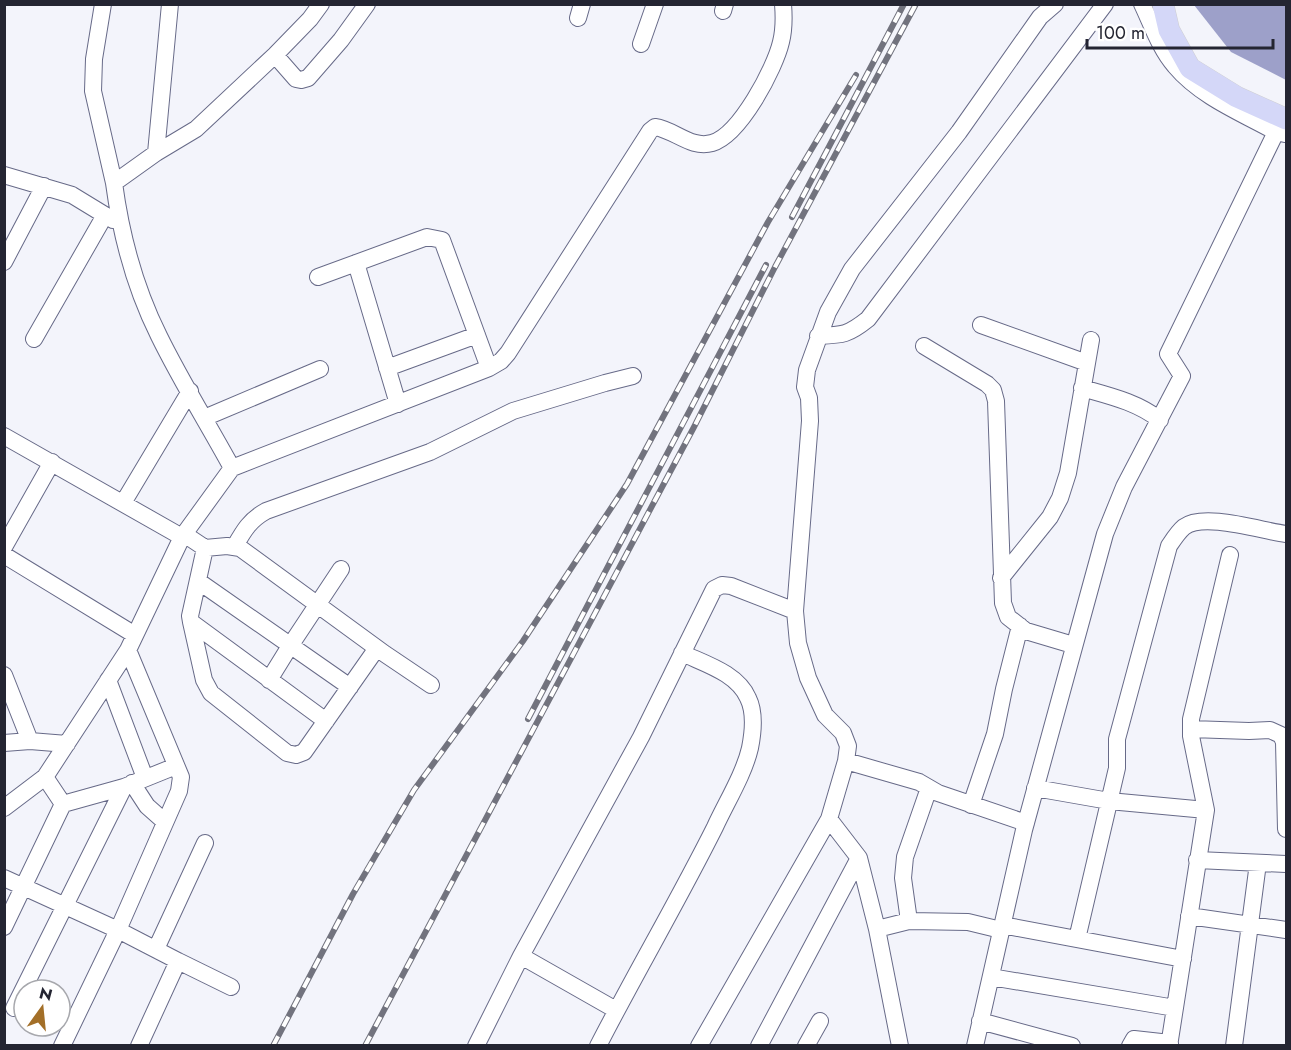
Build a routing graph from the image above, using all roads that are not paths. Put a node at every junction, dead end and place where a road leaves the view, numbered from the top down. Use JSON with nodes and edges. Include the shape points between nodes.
{"nodes":[{"id":1,"x":103,"y":4,"type":"edge"},
{"id":2,"x":170,"y":4,"type":"edge"},
{"id":3,"x":321,"y":4,"type":"edge"},
{"id":4,"x":367,"y":4,"type":"edge"},
{"id":5,"x":655,"y":4,"type":"edge"},
{"id":6,"x":783,"y":4,"type":"edge"},
{"id":7,"x":1055,"y":4,"type":"edge"},
{"id":8,"x":1142,"y":4,"type":"edge"},
{"id":9,"x":1163,"y":4,"type":"edge"},
{"id":10,"x":1109,"y":5,"type":"edge"},
{"id":11,"x":641,"y":44,"type":"dead end"},
{"id":12,"x":275,"y":55,"type":"junction"},
{"id":13,"x":1283,"y":128,"type":"edge"},
{"id":14,"x":156,"y":153,"type":"junction"},
{"id":15,"x":4,"y":175,"type":"edge"},
{"id":16,"x":114,"y":183,"type":"junction"},
{"id":17,"x":44,"y":186,"type":"junction"},
{"id":18,"x":105,"y":215,"type":"junction"},
{"id":19,"x":120,"y":224,"type":"junction"},
{"id":20,"x":4,"y":262,"type":"edge"},
{"id":21,"x":356,"y":263,"type":"junction"},
{"id":22,"x":318,"y":278,"type":"dead end"},
{"id":23,"x":981,"y":326,"type":"dead end"},
{"id":24,"x":477,"y":335,"type":"junction"},
{"id":25,"x":819,"y":336,"type":"junction"},
{"id":26,"x":34,"y":339,"type":"dead end"},
{"id":27,"x":1091,"y":340,"type":"dead end"},
{"id":28,"x":924,"y":346,"type":"dead end"},
{"id":29,"x":1087,"y":363,"type":"junction"},
{"id":30,"x":387,"y":368,"type":"junction"},
{"id":31,"x":489,"y":368,"type":"junction"},
{"id":32,"x":320,"y":369,"type":"dead end"},
{"id":33,"x":633,"y":376,"type":"dead end"},
{"id":34,"x":1082,"y":388,"type":"junction"},
{"id":35,"x":189,"y":392,"type":"junction"},
{"id":36,"x":398,"y":404,"type":"junction"},
{"id":37,"x":204,"y":418,"type":"junction"},
{"id":38,"x":1160,"y":420,"type":"junction"},
{"id":39,"x":4,"y":435,"type":"edge"},
{"id":40,"x":52,"y":462,"type":"junction"},
{"id":41,"x":232,"y":468,"type":"junction"},
{"id":42,"x":123,"y":503,"type":"junction"},
{"id":43,"x":1287,"y":534,"type":"edge"},
{"id":44,"x":183,"y":536,"type":"junction"},
{"id":45,"x":235,"y":546,"type":"junction"},
{"id":46,"x":4,"y":547,"type":"edge"},
{"id":47,"x":205,"y":548,"type":"junction"},
{"id":48,"x":4,"y":555,"type":"edge"},
{"id":49,"x":1230,"y":555,"type":"dead end"},
{"id":50,"x":341,"y":569,"type":"dead end"},
{"id":51,"x":1001,"y":578,"type":"junction"},
{"id":52,"x":198,"y":581,"type":"junction"},
{"id":53,"x":318,"y":605,"type":"junction"},
{"id":54,"x":795,"y":611,"type":"junction"},
{"id":55,"x":191,"y":622,"type":"junction"},
{"id":56,"x":1020,"y":626,"type":"junction"},
{"id":57,"x":135,"y":635,"type":"junction"},
{"id":58,"x":1073,"y":645,"type":"junction"},
{"id":59,"x":290,"y":646,"type":"junction"},
{"id":60,"x":377,"y":648,"type":"junction"},
{"id":61,"x":128,"y":650,"type":"junction"},
{"id":62,"x":682,"y":653,"type":"junction"},
{"id":63,"x":4,"y":675,"type":"edge"},
{"id":64,"x":108,"y":680,"type":"junction"},
{"id":65,"x":269,"y":680,"type":"junction"},
{"id":66,"x":431,"y":685,"type":"dead end"},
{"id":67,"x":350,"y":687,"type":"junction"},
{"id":68,"x":326,"y":721,"type":"junction"},
{"id":69,"x":1191,"y":729,"type":"junction"},
{"id":70,"x":30,"y":741,"type":"junction"},
{"id":71,"x":4,"y":743,"type":"edge"},
{"id":72,"x":67,"y":744,"type":"junction"},
{"id":73,"x":846,"y":761,"type":"junction"},
{"id":74,"x":176,"y":766,"type":"junction"},
{"id":75,"x":45,"y":777,"type":"junction"},
{"id":76,"x":133,"y":783,"type":"junction"},
{"id":77,"x":929,"y":788,"type":"junction"},
{"id":78,"x":1035,"y":788,"type":"junction"},
{"id":79,"x":1109,"y":801,"type":"junction"},
{"id":80,"x":63,"y":804,"type":"junction"},
{"id":81,"x":971,"y":805,"type":"junction"},
{"id":82,"x":4,"y":808,"type":"edge"},
{"id":83,"x":1206,"y":810,"type":"junction"},
{"id":84,"x":828,"y":819,"type":"junction"},
{"id":85,"x":165,"y":822,"type":"junction"},
{"id":86,"x":1026,"y":823,"type":"junction"},
{"id":87,"x":1287,"y":829,"type":"edge"},
{"id":88,"x":205,"y":843,"type":"dead end"},
{"id":89,"x":859,"y":858,"type":"junction"},
{"id":90,"x":1197,"y":860,"type":"junction"},
{"id":91,"x":1258,"y":863,"type":"junction"},
{"id":92,"x":1287,"y":864,"type":"edge"},
{"id":93,"x":4,"y":878,"type":"edge"},
{"id":94,"x":23,"y":888,"type":"junction"},
{"id":95,"x":64,"y":906,"type":"junction"},
{"id":96,"x":1189,"y":916,"type":"junction"},
{"id":97,"x":909,"y":921,"type":"junction"},
{"id":98,"x":1249,"y":924,"type":"junction"},
{"id":99,"x":4,"y":927,"type":"edge"},
{"id":100,"x":1286,"y":927,"type":"edge"},
{"id":101,"x":1002,"y":928,"type":"junction"},
{"id":102,"x":877,"y":929,"type":"junction"},
{"id":103,"x":118,"y":930,"type":"junction"},
{"id":104,"x":1077,"y":939,"type":"junction"},
{"id":105,"x":156,"y":949,"type":"junction"},
{"id":106,"x":521,"y":956,"type":"junction"},
{"id":107,"x":1183,"y":959,"type":"junction"},
{"id":108,"x":178,"y":960,"type":"junction"},
{"id":109,"x":991,"y":977,"type":"junction"},
{"id":110,"x":29,"y":978,"type":"edge"},
{"id":111,"x":231,"y":987,"type":"dead end"},
{"id":112,"x":1176,"y":1008,"type":"junction"},
{"id":113,"x":616,"y":1010,"type":"junction"},
{"id":114,"x":820,"y":1021,"type":"dead end"},
{"id":115,"x":981,"y":1021,"type":"junction"},
{"id":116,"x":1170,"y":1044,"type":"edge"},
{"id":117,"x":62,"y":1046,"type":"edge"},
{"id":118,"x":139,"y":1046,"type":"edge"},
{"id":119,"x":476,"y":1046,"type":"edge"},
{"id":120,"x":598,"y":1046,"type":"edge"},
{"id":121,"x":699,"y":1046,"type":"edge"},
{"id":122,"x":759,"y":1046,"type":"edge"},
{"id":123,"x":806,"y":1046,"type":"edge"},
{"id":124,"x":900,"y":1046,"type":"edge"},
{"id":125,"x":975,"y":1046,"type":"edge"},
{"id":126,"x":1072,"y":1046,"type":"edge"},
{"id":127,"x":1130,"y":1046,"type":"edge"},
{"id":128,"x":1234,"y":1046,"type":"edge"}],
"edges":[{"from":1,"to":16,"type":"street","via":[[93,91]]},
{"from":2,"to":14,"type":"street"},
{"from":3,"to":12,"type":"street"},
{"from":4,"to":12,"type":"street","via":[[308,78],[296,79]]},
{"from":5,"to":11,"type":"street"},
{"from":6,"to":31,"type":"street","via":[[782,40],[770,75],[741,120],[713,143],[693,143],[663,128],[650,131],[508,353]]},
{"from":7,"to":25,"type":"street","via":[[1040,16],[958,132],[852,269]]},
{"from":8,"to":13,"type":"street","via":[[1174,66],[1190,81],[1217,100]]},
{"from":9,"to":13,"type":"main road","via":[[1169,30],[1190,68]]},
{"from":10,"to":25,"type":"street","via":[[868,319],[843,335]]},
{"from":12,"to":14,"type":"street","via":[[196,129]]},
{"from":13,"to":38,"type":"street","via":[[1168,354],[1182,376]]},
{"from":14,"to":16,"type":"street"},
{"from":15,"to":17,"type":"street"},
{"from":16,"to":19,"type":"street"},
{"from":17,"to":18,"type":"street","via":[[72,195]]},
{"from":17,"to":20,"type":"street"},
{"from":18,"to":19,"type":"street"},
{"from":18,"to":26,"type":"street"},
{"from":19,"to":35,"type":"street","via":[[158,335]]},
{"from":21,"to":22,"type":"street"},
{"from":21,"to":24,"type":"street","via":[[427,237],[442,240]]},
{"from":21,"to":30,"type":"street"},
{"from":23,"to":29,"type":"street"},
{"from":24,"to":30,"type":"street"},
{"from":24,"to":31,"type":"street"},
{"from":25,"to":54,"type":"street","via":[[807,370],[810,421]]},
{"from":27,"to":29,"type":"street"},
{"from":28,"to":51,"type":"street","via":[[993,390]]},
{"from":29,"to":34,"type":"street"},
{"from":30,"to":36,"type":"street"},
{"from":31,"to":36,"type":"street"},
{"from":32,"to":37,"type":"street"},
{"from":33,"to":45,"type":"street","via":[[513,411],[430,452],[266,511],[247,525]]},
{"from":34,"to":38,"type":"street","via":[[1125,400]]},
{"from":34,"to":51,"type":"street","via":[[1060,498],[1050,517]]},
{"from":35,"to":37,"type":"street"},
{"from":35,"to":42,"type":"street"},
{"from":36,"to":41,"type":"street"},
{"from":37,"to":41,"type":"street"},
{"from":38,"to":58,"type":"street","via":[[1105,534]]},
{"from":39,"to":40,"type":"street"},
{"from":40,"to":42,"type":"street"},
{"from":40,"to":46,"type":"street"},
{"from":41,"to":44,"type":"street"},
{"from":42,"to":44,"type":"street"},
{"from":43,"to":79,"type":"street","via":[[1200,521],[1184,527],[1168,546],[1117,739],[1117,768]]},
{"from":44,"to":47,"type":"street"},
{"from":44,"to":57,"type":"street"},
{"from":45,"to":47,"type":"street"},
{"from":45,"to":53,"type":"street"},
{"from":47,"to":52,"type":"street"},
{"from":48,"to":57,"type":"street"},
{"from":49,"to":69,"type":"street"},
{"from":50,"to":53,"type":"street"},
{"from":51,"to":56,"type":"street","via":[[1008,617]]},
{"from":52,"to":55,"type":"street"},
{"from":52,"to":59,"type":"street"},
{"from":53,"to":59,"type":"street"},
{"from":53,"to":60,"type":"street"},
{"from":54,"to":62,"type":"street","via":[[722,585],[714,589]]},
{"from":54,"to":73,"type":"street","via":[[798,643],[808,678],[825,715],[843,733],[848,746]]},
{"from":55,"to":65,"type":"street"},
{"from":55,"to":68,"type":"street","via":[[204,680],[211,693],[287,753],[304,752]]},
{"from":56,"to":58,"type":"street"},
{"from":56,"to":81,"type":"street","via":[[995,734]]},
{"from":57,"to":61,"type":"street"},
{"from":58,"to":78,"type":"street"},
{"from":59,"to":65,"type":"street"},
{"from":59,"to":67,"type":"street"},
{"from":60,"to":66,"type":"street"},
{"from":60,"to":67,"type":"street"},
{"from":61,"to":64,"type":"street"},
{"from":61,"to":74,"type":"street"},
{"from":62,"to":106,"type":"street","via":[[641,737]]},
{"from":62,"to":113,"type":"street","via":[[742,687],[749,700],[753,728],[750,750],[695,867]]},
{"from":63,"to":70,"type":"street"},
{"from":64,"to":72,"type":"street"},
{"from":64,"to":76,"type":"street"},
{"from":65,"to":68,"type":"street"},
{"from":67,"to":68,"type":"street"},
{"from":69,"to":83,"type":"street"},
{"from":69,"to":87,"type":"street","via":[[1270,730],[1281,735]]},
{"from":70,"to":71,"type":"street"},
{"from":70,"to":72,"type":"street"},
{"from":72,"to":75,"type":"street"},
{"from":73,"to":77,"type":"street"},
{"from":73,"to":84,"type":"street"},
{"from":74,"to":76,"type":"street"},
{"from":74,"to":85,"type":"street","via":[[181,784]]},
{"from":75,"to":80,"type":"street"},
{"from":75,"to":82,"type":"street"},
{"from":76,"to":80,"type":"street"},
{"from":76,"to":85,"type":"street","via":[[147,806]]},
{"from":76,"to":95,"type":"street"},
{"from":77,"to":81,"type":"street"},
{"from":77,"to":97,"type":"street","via":[[904,857]]},
{"from":78,"to":79,"type":"street"},
{"from":78,"to":86,"type":"street"},
{"from":79,"to":83,"type":"street"},
{"from":79,"to":104,"type":"street"},
{"from":80,"to":94,"type":"street"},
{"from":81,"to":86,"type":"street"},
{"from":83,"to":90,"type":"street"},
{"from":84,"to":89,"type":"street"},
{"from":84,"to":121,"type":"street"},
{"from":85,"to":103,"type":"street"},
{"from":86,"to":101,"type":"street"},
{"from":88,"to":105,"type":"street"},
{"from":89,"to":102,"type":"street"},
{"from":89,"to":122,"type":"street"},
{"from":90,"to":91,"type":"street"},
{"from":90,"to":96,"type":"street"},
{"from":91,"to":92,"type":"street"},
{"from":91,"to":98,"type":"street"},
{"from":93,"to":94,"type":"street"},
{"from":94,"to":95,"type":"street"},
{"from":94,"to":99,"type":"street"},
{"from":95,"to":103,"type":"street"},
{"from":95,"to":110,"type":"street"},
{"from":96,"to":98,"type":"street"},
{"from":96,"to":107,"type":"street"},
{"from":97,"to":101,"type":"street","via":[[968,922]]},
{"from":97,"to":102,"type":"street"},
{"from":98,"to":100,"type":"street"},
{"from":98,"to":128,"type":"street"},
{"from":101,"to":104,"type":"street"},
{"from":101,"to":109,"type":"street"},
{"from":102,"to":124,"type":"street"},
{"from":103,"to":105,"type":"street"},
{"from":103,"to":117,"type":"street"},
{"from":104,"to":107,"type":"street"},
{"from":105,"to":108,"type":"street"},
{"from":106,"to":113,"type":"street"},
{"from":106,"to":119,"type":"street"},
{"from":107,"to":112,"type":"street"},
{"from":108,"to":111,"type":"street"},
{"from":108,"to":118,"type":"street"},
{"from":109,"to":112,"type":"street"},
{"from":109,"to":115,"type":"street"},
{"from":112,"to":116,"type":"street"},
{"from":113,"to":120,"type":"street"},
{"from":114,"to":123,"type":"street"},
{"from":115,"to":125,"type":"street"},
{"from":115,"to":126,"type":"street"},
{"from":116,"to":127,"type":"street","via":[[1134,1039]]}]}
